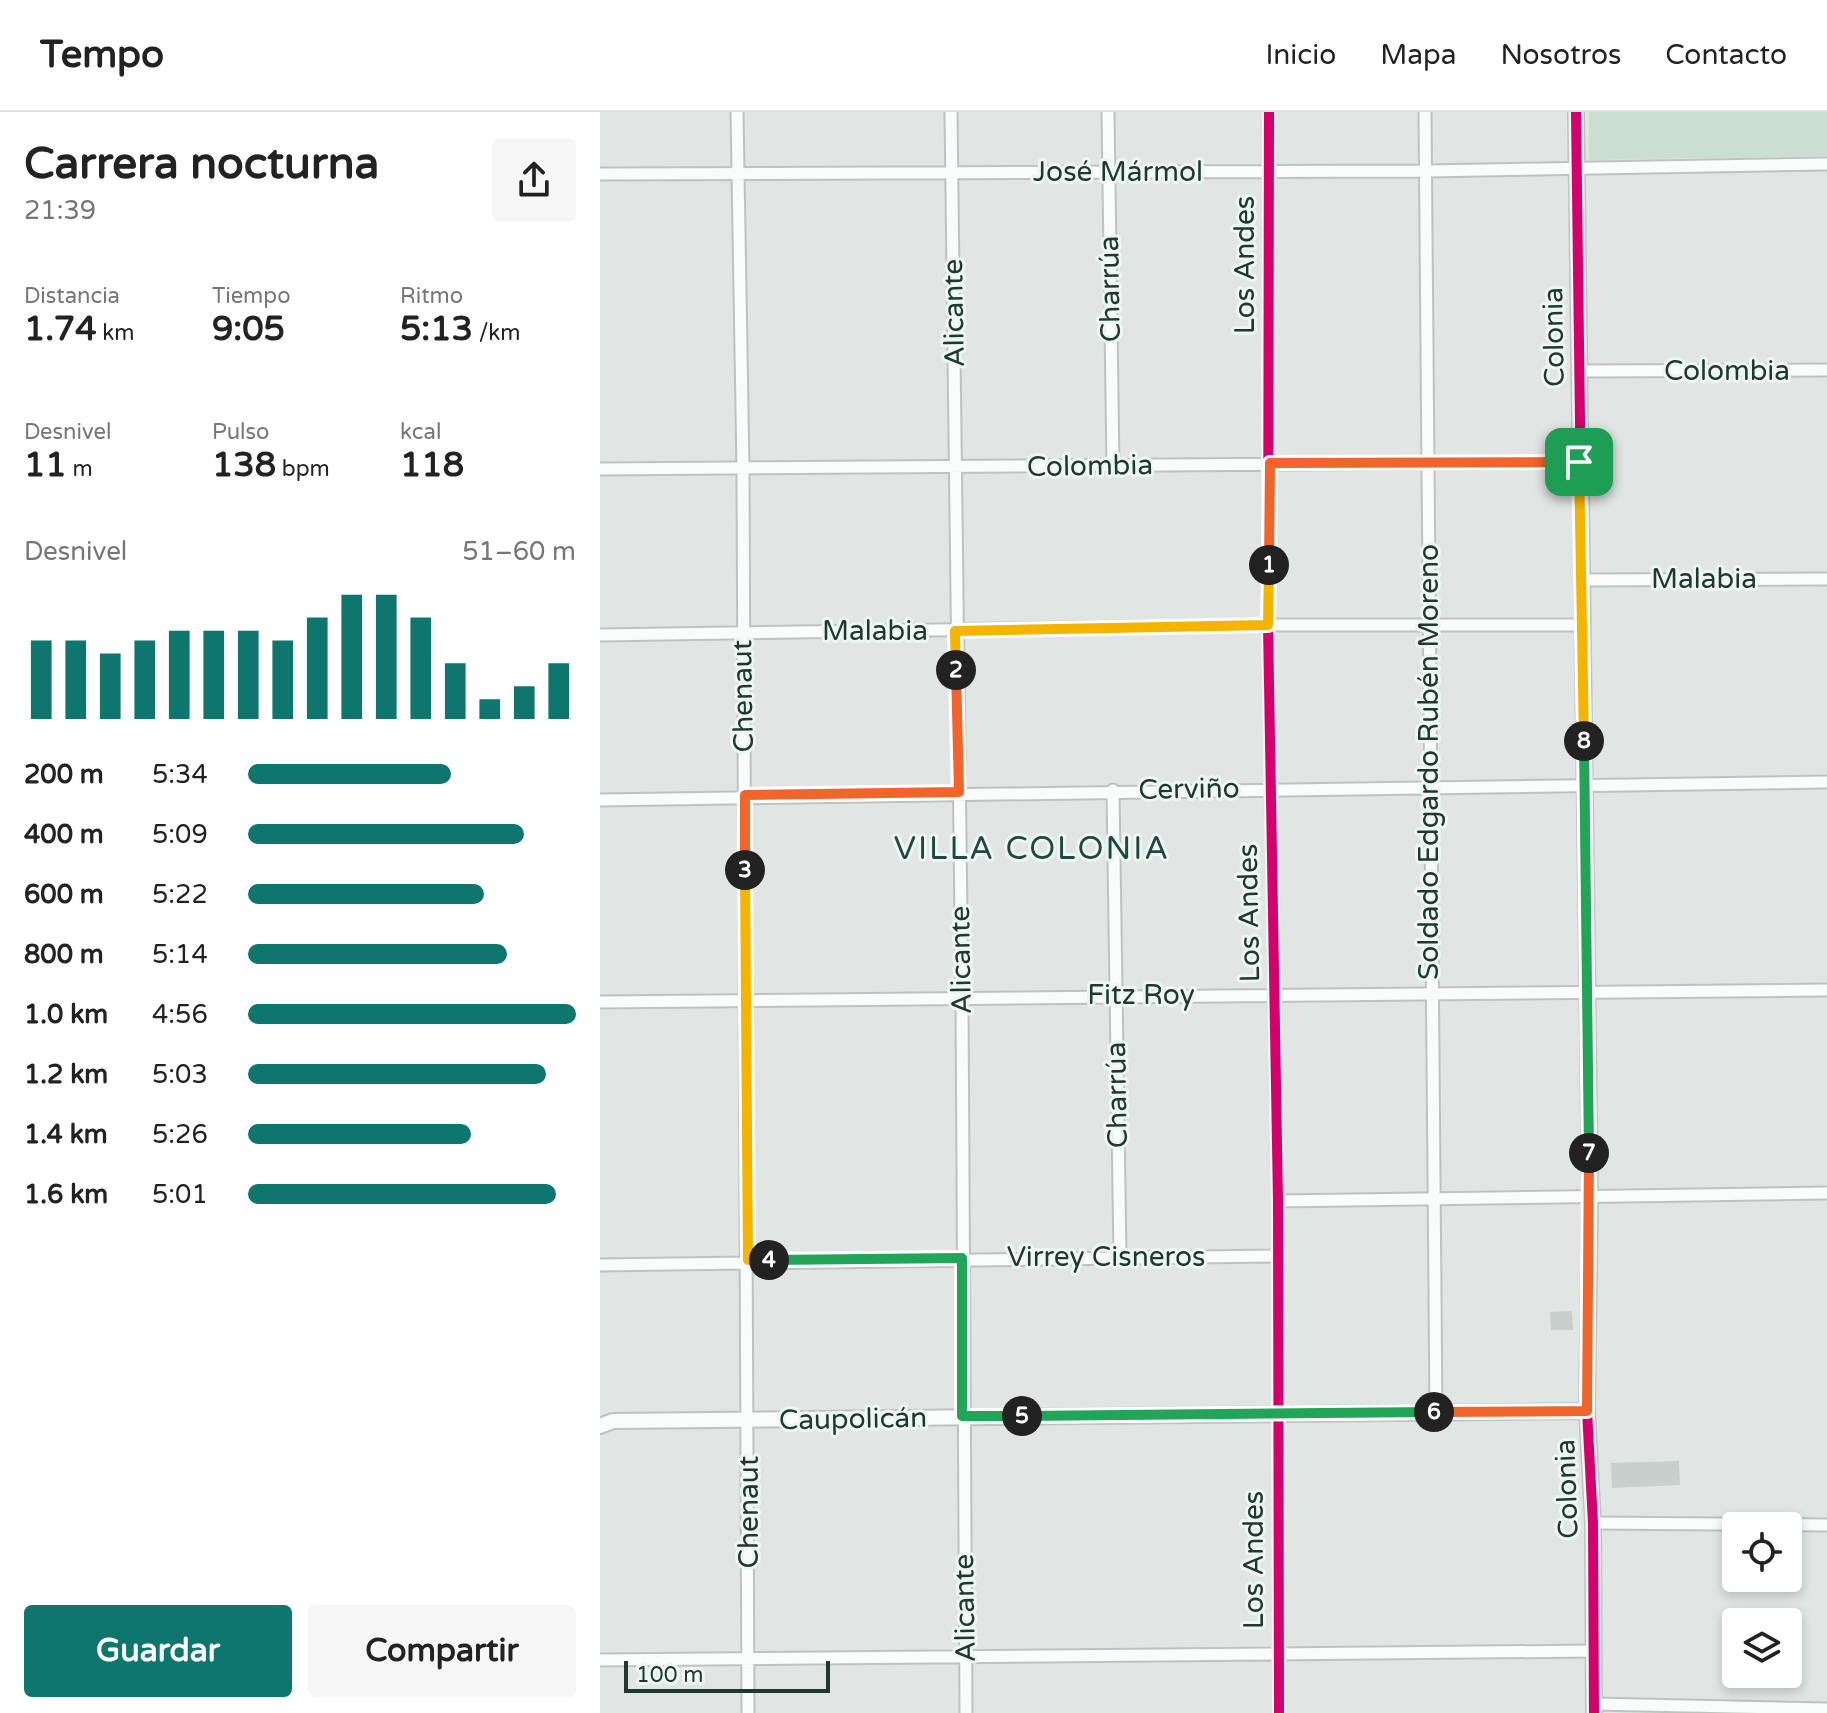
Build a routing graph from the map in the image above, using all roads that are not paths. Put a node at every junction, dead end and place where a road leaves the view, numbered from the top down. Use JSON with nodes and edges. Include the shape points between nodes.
{"nodes":[{"id":1,"x":737,"y":112,"type":"edge"},
{"id":2,"x":951,"y":112,"type":"edge"},
{"id":3,"x":1108,"y":112,"type":"edge"},
{"id":4,"x":1269,"y":112,"type":"edge"},
{"id":5,"x":1425,"y":112,"type":"edge"},
{"id":6,"x":1576,"y":112,"type":"edge"},
{"id":7,"x":1827,"y":164,"type":"edge"},
{"id":8,"x":1577,"y":167,"type":"junction"},
{"id":9,"x":1426,"y":171,"type":"junction"},
{"id":10,"x":951,"y":172,"type":"junction"},
{"id":11,"x":1108,"y":172,"type":"junction"},
{"id":12,"x":1268,"y":173,"type":"junction"},
{"id":13,"x":600,"y":174,"type":"edge"},
{"id":14,"x":737,"y":176,"type":"junction"},
{"id":15,"x":1827,"y":370,"type":"edge"},
{"id":16,"x":1579,"y":371,"type":"junction"},
{"id":17,"x":1426,"y":462,"type":"junction"},
{"id":18,"x":1579,"y":462,"type":"junction"},
{"id":19,"x":1270,"y":463,"type":"junction"},
{"id":20,"x":1113,"y":466,"type":"junction"},
{"id":21,"x":956,"y":467,"type":"junction"},
{"id":22,"x":600,"y":469,"type":"edge"},
{"id":23,"x":743,"y":469,"type":"junction"},
{"id":24,"x":1827,"y":579,"type":"edge"},
{"id":25,"x":1581,"y":580,"type":"junction"},
{"id":26,"x":1430,"y":623,"type":"junction"},
{"id":27,"x":1268,"y":625,"type":"junction"},
{"id":28,"x":1581,"y":625,"type":"junction"},
{"id":29,"x":742,"y":631,"type":"junction"},
{"id":30,"x":955,"y":631,"type":"junction"},
{"id":31,"x":600,"y":635,"type":"edge"},
{"id":32,"x":1827,"y":782,"type":"edge"},
{"id":33,"x":1585,"y":785,"type":"junction"},
{"id":34,"x":1271,"y":788,"type":"junction"},
{"id":35,"x":1430,"y":788,"type":"junction"},
{"id":36,"x":1113,"y":790,"type":"junction"},
{"id":37,"x":959,"y":792,"type":"junction"},
{"id":38,"x":745,"y":795,"type":"junction"},
{"id":39,"x":600,"y":800,"type":"edge"},
{"id":40,"x":1827,"y":990,"type":"edge"},
{"id":41,"x":1431,"y":993,"type":"junction"},
{"id":42,"x":1586,"y":993,"type":"junction"},
{"id":43,"x":1115,"y":995,"type":"junction"},
{"id":44,"x":1274,"y":995,"type":"junction"},
{"id":45,"x":962,"y":996,"type":"junction"},
{"id":46,"x":745,"y":999,"type":"junction"},
{"id":47,"x":600,"y":1002,"type":"edge"},
{"id":48,"x":1827,"y":1193,"type":"edge"},
{"id":49,"x":1590,"y":1197,"type":"junction"},
{"id":50,"x":1432,"y":1200,"type":"junction"},
{"id":51,"x":1278,"y":1201,"type":"junction"},
{"id":52,"x":1276,"y":1256,"type":"junction"},
{"id":53,"x":1120,"y":1257,"type":"junction"},
{"id":54,"x":962,"y":1258,"type":"junction"},
{"id":55,"x":748,"y":1260,"type":"junction"},
{"id":56,"x":600,"y":1265,"type":"edge"},
{"id":57,"x":1587,"y":1411,"type":"junction"},
{"id":58,"x":1436,"y":1412,"type":"junction"},
{"id":59,"x":962,"y":1416,"type":"junction"},
{"id":60,"x":1277,"y":1416,"type":"junction"},
{"id":61,"x":749,"y":1421,"type":"junction"},
{"id":62,"x":600,"y":1426,"type":"edge"},
{"id":63,"x":1593,"y":1523,"type":"junction"},
{"id":64,"x":1827,"y":1525,"type":"edge"},
{"id":65,"x":1594,"y":1651,"type":"junction"},
{"id":66,"x":1278,"y":1653,"type":"junction"},
{"id":67,"x":966,"y":1657,"type":"junction"},
{"id":68,"x":747,"y":1659,"type":"junction"},
{"id":69,"x":600,"y":1660,"type":"edge"},
{"id":70,"x":1594,"y":1708,"type":"edge"},
{"id":71,"x":1827,"y":1709,"type":"edge"},
{"id":72,"x":748,"y":1713,"type":"edge"},
{"id":73,"x":966,"y":1713,"type":"edge"},
{"id":74,"x":1279,"y":1713,"type":"edge"}],
"edges":[{"from":1,"to":14,"type":"street","name":"Chenaut"},
{"from":2,"to":10,"type":"street","name":"Alicante"},
{"from":3,"to":11,"type":"street","name":"Charrúa"},
{"from":4,"to":12,"type":"street","name":"Los Andes"},
{"from":5,"to":9,"type":"street","name":"Soldado Edgardo Rubén Moreno"},
{"from":6,"to":8,"type":"street","name":"Colonia"},
{"from":7,"to":8,"type":"street","name":"José Mármol"},
{"from":8,"to":9,"type":"street","name":"José Mármol"},
{"from":8,"to":16,"type":"street","name":"Colonia"},
{"from":9,"to":12,"type":"street","name":"José Mármol"},
{"from":9,"to":17,"type":"street","name":"Soldado Edgardo Rubén Moreno"},
{"from":10,"to":11,"type":"street","name":"José Mármol"},
{"from":10,"to":14,"type":"street","name":"José Mármol"},
{"from":10,"to":21,"type":"street","name":"Alicante"},
{"from":11,"to":12,"type":"street","name":"José Mármol"},
{"from":11,"to":20,"type":"street","name":"Charrúa"},
{"from":12,"to":19,"type":"street","name":"Los Andes"},
{"from":13,"to":14,"type":"street","name":"José Mármol"},
{"from":14,"to":23,"type":"street","name":"Chenaut"},
{"from":15,"to":16,"type":"street","name":"Colombia"},
{"from":16,"to":18,"type":"street","name":"Colonia"},
{"from":17,"to":18,"type":"street","name":"Colombia"},
{"from":17,"to":19,"type":"street","name":"Colombia"},
{"from":17,"to":26,"type":"street","name":"Soldado Edgardo Rubén Moreno"},
{"from":18,"to":25,"type":"street","name":"Colonia"},
{"from":19,"to":20,"type":"street","name":"Colombia"},
{"from":19,"to":27,"type":"street","name":"Los Andes"},
{"from":20,"to":21,"type":"street","name":"Colombia"},
{"from":21,"to":23,"type":"street","name":"Colombia"},
{"from":21,"to":30,"type":"street","name":"Alicante"},
{"from":22,"to":23,"type":"street","name":"Colombia"},
{"from":23,"to":29,"type":"street","name":"Chenaut"},
{"from":24,"to":25,"type":"street","name":"Malabia"},
{"from":25,"to":28,"type":"street","name":"Colonia"},
{"from":26,"to":27,"type":"street","name":"Malabia"},
{"from":26,"to":28,"type":"street","name":"Malabia"},
{"from":26,"to":35,"type":"street","name":"Soldado Edgardo Rubén Moreno"},
{"from":27,"to":30,"type":"street","name":"Malabia"},
{"from":27,"to":34,"type":"street","name":"Los Andes"},
{"from":28,"to":33,"type":"street","name":"Colonia"},
{"from":29,"to":30,"type":"street","name":"Malabia"},
{"from":29,"to":31,"type":"street","name":"Malabia"},
{"from":29,"to":38,"type":"street","name":"Chenaut"},
{"from":30,"to":37,"type":"street","name":"Alicante"},
{"from":32,"to":33,"type":"street","name":"Cerviño"},
{"from":33,"to":35,"type":"street","name":"Cerviño"},
{"from":33,"to":42,"type":"street","name":"Colonia"},
{"from":34,"to":35,"type":"street","name":"Cerviño"},
{"from":34,"to":36,"type":"street","name":"Cerviño"},
{"from":34,"to":44,"type":"street","name":"Los Andes"},
{"from":35,"to":41,"type":"street","name":"Soldado Edgardo Rubén Moreno"},
{"from":36,"to":37,"type":"street","name":"Cerviño"},
{"from":36,"to":43,"type":"street","name":"Charrúa"},
{"from":37,"to":38,"type":"street","name":"Cerviño"},
{"from":37,"to":45,"type":"street","name":"Alicante"},
{"from":38,"to":39,"type":"street","name":"Cerviño"},
{"from":38,"to":46,"type":"street","name":"Chenaut"},
{"from":40,"to":42,"type":"street","name":"Fitz Roy"},
{"from":41,"to":42,"type":"street","name":"Fitz Roy"},
{"from":41,"to":44,"type":"street","name":"Fitz Roy"},
{"from":41,"to":50,"type":"street","name":"Soldado Edgardo Rubén Moreno"},
{"from":42,"to":49,"type":"street","name":"Colonia"},
{"from":43,"to":44,"type":"street","name":"Fitz Roy"},
{"from":43,"to":45,"type":"street","name":"Fitz Roy"},
{"from":43,"to":53,"type":"street","name":"Charrúa"},
{"from":44,"to":51,"type":"street","name":"Los Andes"},
{"from":45,"to":46,"type":"street","name":"Fitz Roy"},
{"from":45,"to":54,"type":"street","name":"Alicante"},
{"from":46,"to":47,"type":"street","name":"Fitz Roy"},
{"from":46,"to":55,"type":"street","name":"Chenaut"},
{"from":48,"to":49,"type":"street"},
{"from":49,"to":50,"type":"street"},
{"from":49,"to":57,"type":"street","name":"Colonia"},
{"from":50,"to":51,"type":"street"},
{"from":50,"to":58,"type":"street","name":"Soldado Edgardo Rubén Moreno"},
{"from":51,"to":52,"type":"street","name":"Los Andes"},
{"from":52,"to":53,"type":"street","name":"Virrey Cisneros"},
{"from":52,"to":60,"type":"street","name":"Los Andes"},
{"from":53,"to":54,"type":"street","name":"Virrey Cisneros"},
{"from":54,"to":55,"type":"street","name":"Virrey Cisneros"},
{"from":54,"to":59,"type":"street","name":"Alicante"},
{"from":55,"to":56,"type":"street","name":"Virrey Cisneros"},
{"from":55,"to":61,"type":"street","name":"Chenaut"},
{"from":57,"to":58,"type":"street","name":"Caupolicán"},
{"from":57,"to":63,"type":"street","name":"Colonia"},
{"from":58,"to":60,"type":"street","name":"Caupolicán"},
{"from":59,"to":60,"type":"street","name":"Caupolicán"},
{"from":59,"to":61,"type":"street","name":"Caupolicán"},
{"from":59,"to":67,"type":"street","name":"Alicante"},
{"from":60,"to":66,"type":"street","name":"Los Andes"},
{"from":61,"to":62,"type":"street","name":"Caupolicán","via":[[613,1421]]},
{"from":61,"to":68,"type":"street","name":"Chenaut"},
{"from":63,"to":64,"type":"street"},
{"from":63,"to":65,"type":"street","name":"Colonia"},
{"from":65,"to":66,"type":"street"},
{"from":65,"to":70,"type":"street","name":"Colonia"},
{"from":66,"to":67,"type":"street"},
{"from":66,"to":74,"type":"street","name":"Los Andes"},
{"from":67,"to":68,"type":"street"},
{"from":67,"to":73,"type":"street","name":"Alicante"},
{"from":68,"to":69,"type":"street"},
{"from":68,"to":72,"type":"street","name":"Chenaut"},
{"from":70,"to":71,"type":"street"}]}
